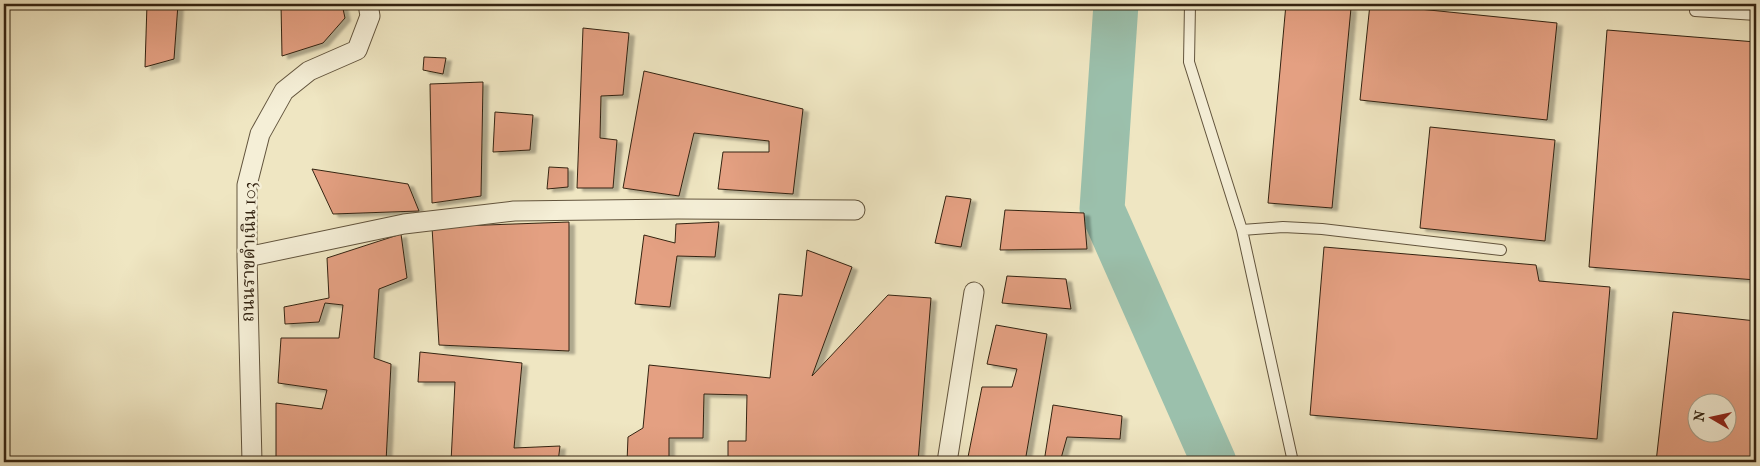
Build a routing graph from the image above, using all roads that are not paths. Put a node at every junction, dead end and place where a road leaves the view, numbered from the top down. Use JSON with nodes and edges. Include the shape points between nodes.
{"nodes":[{"id":1,"x":368,"y":4,"type":"edge"},
{"id":2,"x":1190,"y":4,"type":"edge"},
{"id":3,"x":1695,"y":11,"type":"dead end"},
{"id":4,"x":1756,"y":15,"type":"edge"},
{"id":5,"x":855,"y":210,"type":"dead end"},
{"id":6,"x":1242,"y":230,"type":"junction"},
{"id":7,"x":1501,"y":250,"type":"dead end"},
{"id":8,"x":247,"y":257,"type":"junction"},
{"id":9,"x":974,"y":292,"type":"dead end"},
{"id":10,"x":252,"y":462,"type":"edge"},
{"id":11,"x":946,"y":462,"type":"edge"},
{"id":12,"x":1293,"y":462,"type":"edge"}],
"edges":[{"from":1,"to":8,"type":"street","name":"ถนนราขดำเนิน 103","via":[[370,16],[356,50],[310,71],[284,91],[260,134],[247,186]]},
{"from":2,"to":6,"type":"lane","via":[[1189,62]]},
{"from":3,"to":4,"type":"lane"},
{"from":5,"to":8,"type":"street","via":[[514,211],[404,224]]},
{"from":6,"to":7,"type":"lane","via":[[1283,226]]},
{"from":6,"to":12,"type":"lane"},
{"from":8,"to":10,"type":"street","name":"ถนนราขดำเนิน 103"},
{"from":9,"to":11,"type":"street"}]}
